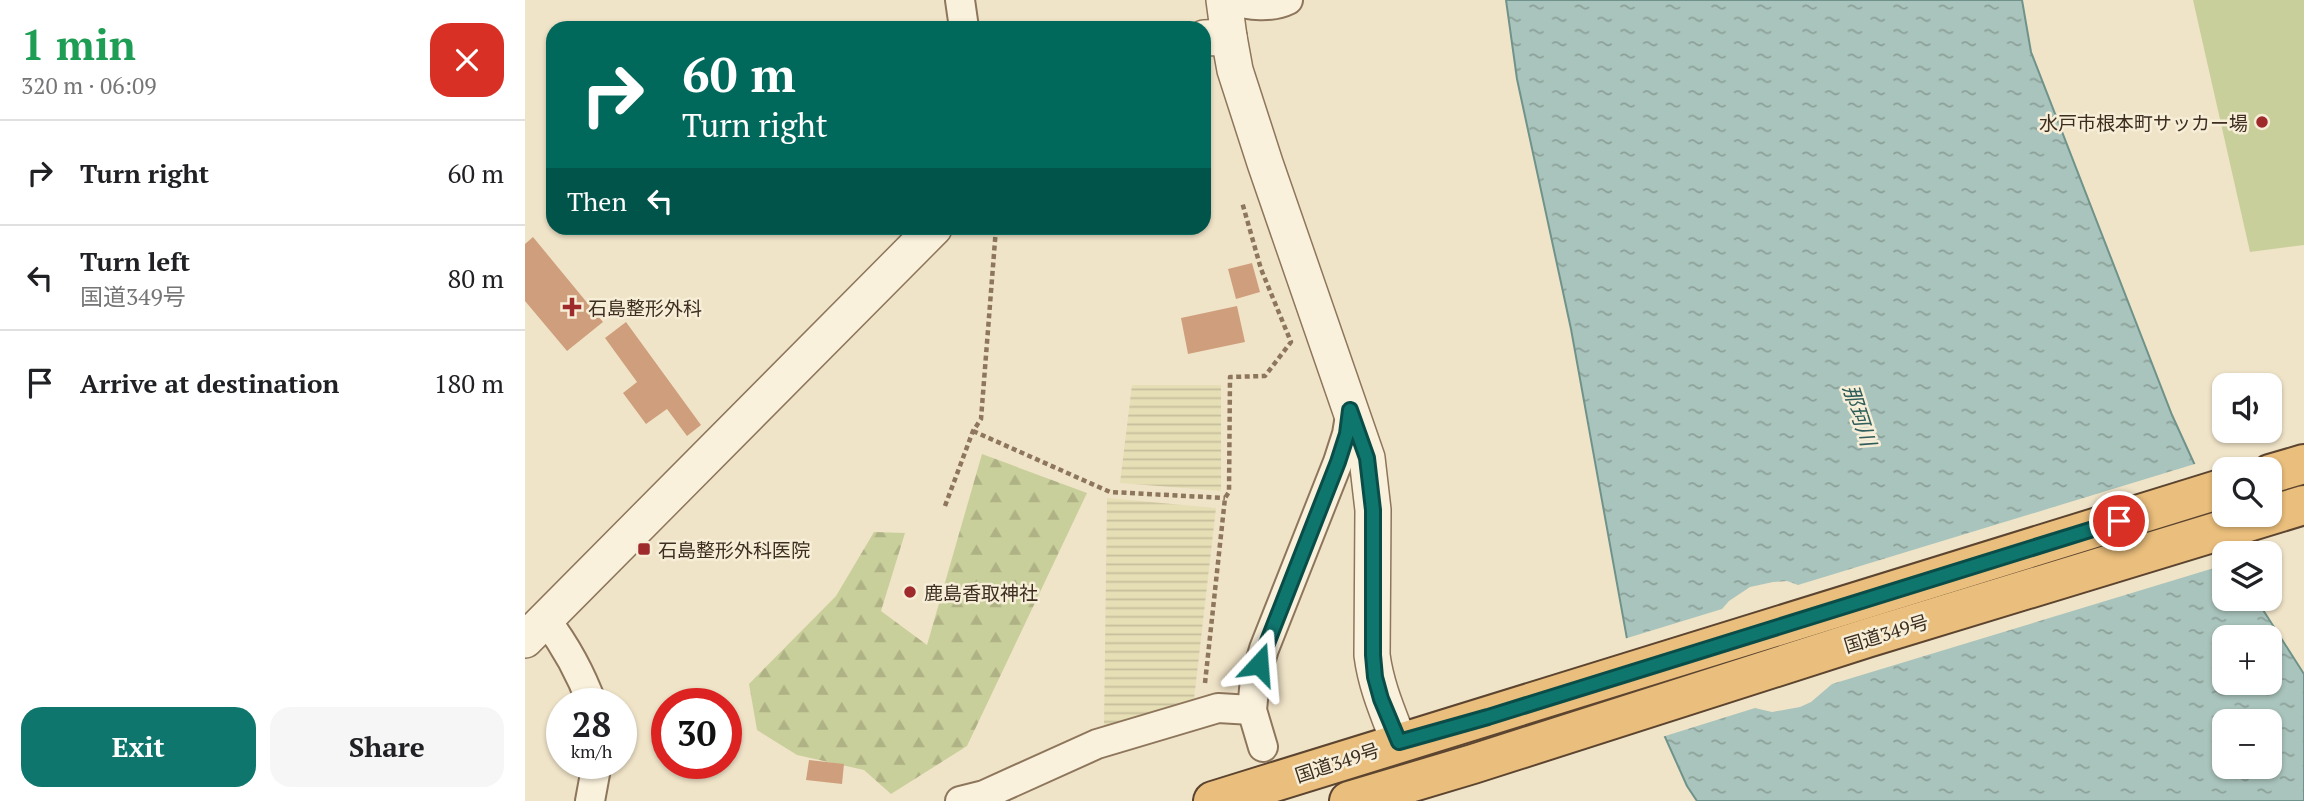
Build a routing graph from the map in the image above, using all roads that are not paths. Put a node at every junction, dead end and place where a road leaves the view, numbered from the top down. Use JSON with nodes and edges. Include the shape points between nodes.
{"nodes":[{"id":1,"x":960,"y":0,"type":"edge"},
{"id":2,"x":1224,"y":0,"type":"edge"},
{"id":3,"x":1231,"y":0,"type":"edge"},
{"id":4,"x":1288,"y":0,"type":"edge"},
{"id":5,"x":963,"y":21,"type":"edge"},
{"id":6,"x":1217,"y":38,"type":"edge"},
{"id":7,"x":927,"y":235,"type":"edge"},
{"id":8,"x":1350,"y":410,"type":"junction"},
{"id":9,"x":2304,"y":464,"type":"edge"},
{"id":10,"x":2282,"y":470,"type":"edge"},
{"id":11,"x":2212,"y":492,"type":"edge"},
{"id":12,"x":2304,"y":505,"type":"edge"},
{"id":13,"x":535,"y":630,"type":"edge"},
{"id":14,"x":587,"y":688,"type":"edge"},
{"id":15,"x":1252,"y":710,"type":"junction"},
{"id":16,"x":1399,"y":742,"type":"junction"},
{"id":17,"x":1263,"y":747,"type":"dead end"},
{"id":18,"x":594,"y":779,"type":"edge"},
{"id":19,"x":1416,"y":791,"type":"edge"},
{"id":20,"x":590,"y":801,"type":"edge"},
{"id":21,"x":960,"y":801,"type":"edge"},
{"id":22,"x":1213,"y":801,"type":"edge"},
{"id":23,"x":1349,"y":801,"type":"edge"}],
"edges":[{"from":1,"to":5,"type":"street"},
{"from":2,"to":6,"type":"street"},
{"from":3,"to":4,"type":"street","via":[[1278,5]]},
{"from":6,"to":8,"type":"street","via":[[1235,71]]},
{"from":7,"to":13,"type":"street"},
{"from":8,"to":15,"type":"street","via":[[1338,462],[1263,649]]},
{"from":8,"to":16,"type":"street","via":[[1367,458],[1373,510],[1375,677]]},
{"from":9,"to":10,"type":"highway"},
{"from":11,"to":16,"type":"highway","name":"国道349号"},
{"from":12,"to":19,"type":"highway","name":"国道349号","via":[[1473,764]]},
{"from":13,"to":14,"type":"street","via":[[556,633]]},
{"from":15,"to":17,"type":"street"},
{"from":15,"to":21,"type":"street","via":[[1217,708],[1097,744]]},
{"from":16,"to":19,"type":"street"},
{"from":16,"to":22,"type":"highway","name":"国道349号"},
{"from":18,"to":20,"type":"street"},
{"from":19,"to":23,"type":"highway","name":"国道349号"}]}
